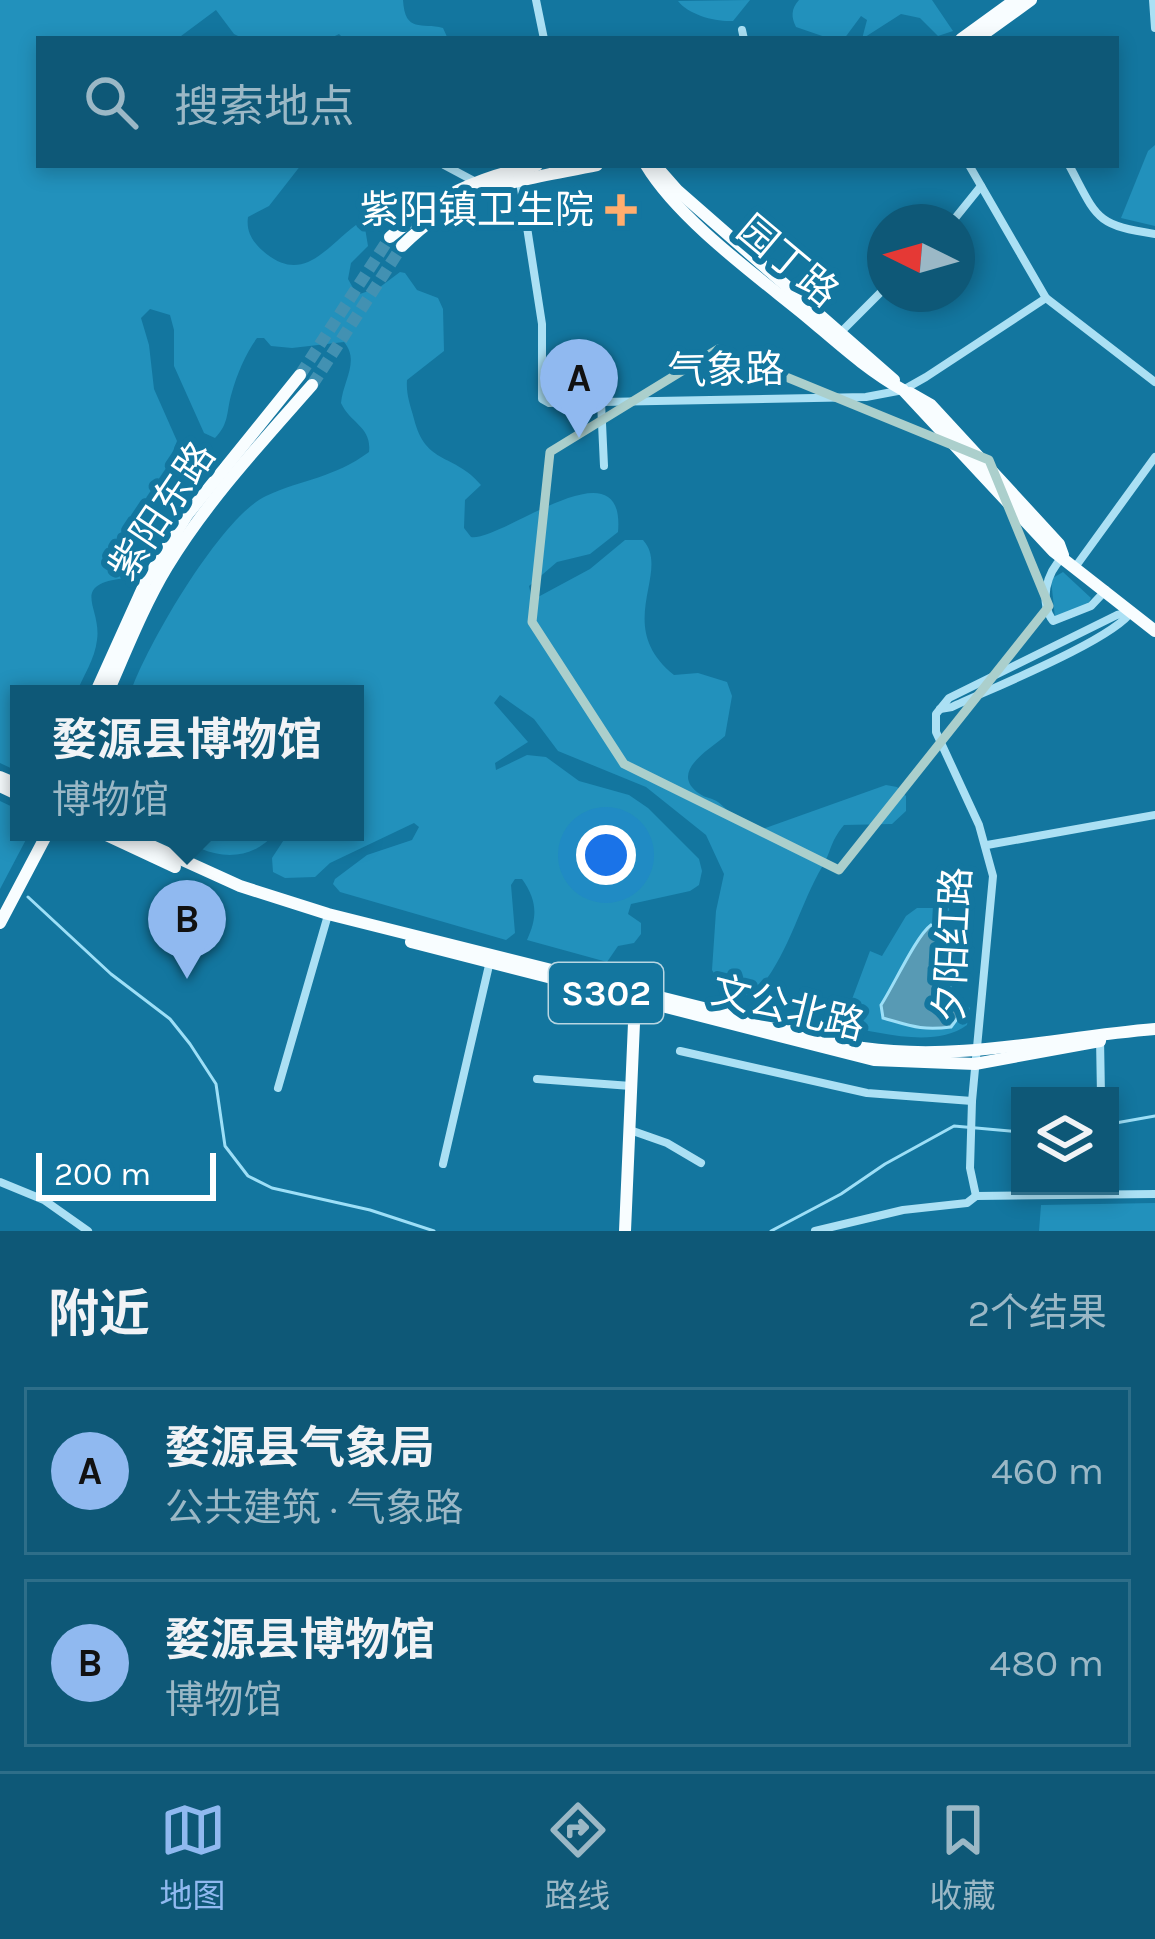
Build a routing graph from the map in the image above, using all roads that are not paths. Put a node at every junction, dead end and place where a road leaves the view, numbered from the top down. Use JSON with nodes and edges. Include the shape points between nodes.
{"nodes":[{"id":1,"x":536,"y":0,"type":"edge"},
{"id":2,"x":1015,"y":0,"type":"edge"},
{"id":3,"x":1031,"y":0,"type":"edge"},
{"id":4,"x":1153,"y":0,"type":"edge"},
{"id":5,"x":1155,"y":28,"type":"edge"},
{"id":6,"x":996,"y":29,"type":"edge"},
{"id":7,"x":543,"y":36,"type":"edge"},
{"id":8,"x":450,"y":168,"type":"edge"},
{"id":9,"x":531,"y":168,"type":"edge"},
{"id":10,"x":571,"y":168,"type":"edge"},
{"id":11,"x":652,"y":168,"type":"edge"},
{"id":12,"x":970,"y":168,"type":"edge"},
{"id":13,"x":1071,"y":168,"type":"edge"},
{"id":14,"x":518,"y":174,"type":"junction"},
{"id":15,"x":474,"y":181,"type":"junction"},
{"id":16,"x":981,"y":186,"type":"junction"},
{"id":17,"x":966,"y":204,"type":"edge"},
{"id":18,"x":1155,"y":234,"type":"edge"},
{"id":19,"x":390,"y":237,"type":"tunnel mouth"},
{"id":20,"x":402,"y":246,"type":"tunnel mouth"},
{"id":21,"x":1046,"y":298,"type":"junction"},
{"id":22,"x":867,"y":306,"type":"edge"},
{"id":23,"x":837,"y":336,"type":"junction"},
{"id":24,"x":300,"y":375,"type":"tunnel mouth"},
{"id":25,"x":1155,"y":382,"type":"edge"},
{"id":26,"x":312,"y":385,"type":"tunnel mouth"},
{"id":27,"x":903,"y":390,"type":"junction"},
{"id":28,"x":602,"y":402,"type":"junction"},
{"id":29,"x":1155,"y":457,"type":"edge"},
{"id":30,"x":604,"y":466,"type":"dead end"},
{"id":31,"x":1064,"y":556,"type":"junction"},
{"id":32,"x":1076,"y":566,"type":"junction"},
{"id":33,"x":1106,"y":590,"type":"junction"},
{"id":34,"x":1132,"y":611,"type":"junction"},
{"id":35,"x":1155,"y":620,"type":"edge"},
{"id":36,"x":1155,"y":631,"type":"edge"},
{"id":37,"x":99,"y":685,"type":"edge"},
{"id":38,"x":111,"y":685,"type":"edge"},
{"id":39,"x":1155,"y":815,"type":"edge"},
{"id":40,"x":34,"y":841,"type":"edge"},
{"id":41,"x":43,"y":841,"type":"edge"},
{"id":42,"x":121,"y":841,"type":"edge"},
{"id":43,"x":141,"y":841,"type":"edge"},
{"id":44,"x":987,"y":845,"type":"junction"},
{"id":45,"x":0,"y":906,"type":"edge"},
{"id":46,"x":328,"y":916,"type":"junction"},
{"id":47,"x":0,"y":923,"type":"edge"},
{"id":48,"x":491,"y":958,"type":"junction"},
{"id":49,"x":639,"y":996,"type":"junction"},
{"id":50,"x":1155,"y":1029,"type":"edge"},
{"id":51,"x":1100,"y":1036,"type":"junction"},
{"id":52,"x":680,"y":1051,"type":"dead end"},
{"id":53,"x":976,"y":1059,"type":"junction"},
{"id":54,"x":537,"y":1079,"type":"dead end"},
{"id":55,"x":632,"y":1086,"type":"junction"},
{"id":56,"x":1101,"y":1087,"type":"edge"},
{"id":57,"x":278,"y":1088,"type":"dead end"},
{"id":58,"x":972,"y":1101,"type":"junction"},
{"id":59,"x":628,"y":1130,"type":"junction"},
{"id":60,"x":700,"y":1163,"type":"dead end"},
{"id":61,"x":443,"y":1164,"type":"dead end"},
{"id":62,"x":0,"y":1182,"type":"edge"},
{"id":63,"x":1119,"y":1191,"type":"edge"},
{"id":64,"x":1011,"y":1194,"type":"edge"},
{"id":65,"x":1155,"y":1194,"type":"edge"},
{"id":66,"x":976,"y":1196,"type":"junction"},
{"id":67,"x":88,"y":1231,"type":"edge"},
{"id":68,"x":625,"y":1231,"type":"edge"},
{"id":69,"x":815,"y":1231,"type":"edge"}],
"edges":[{"from":1,"to":7,"type":"street"},
{"from":2,"to":6,"type":"main road"},
{"from":3,"to":6,"type":"main road"},
{"from":4,"to":5,"type":"street"},
{"from":8,"to":15,"type":"street"},
{"from":9,"to":14,"type":"main road"},
{"from":10,"to":14,"type":"main road"},
{"from":11,"to":23,"type":"main road","name":"园丁路","via":[[668,196],[745,266]]},
{"from":12,"to":16,"type":"street"},
{"from":13,"to":18,"type":"street","via":[[1096,214],[1115,228]]},
{"from":14,"to":15,"type":"main road"},
{"from":14,"to":20,"type":"main road","via":[[433,215]]},
{"from":14,"to":28,"type":"street","name":"气象路","via":[[542,324],[542,400]]},
{"from":15,"to":19,"type":"main road"},
{"from":16,"to":17,"type":"street"},
{"from":16,"to":21,"type":"street"},
{"from":21,"to":25,"type":"street"},
{"from":21,"to":27,"type":"street","name":"气象路"},
{"from":22,"to":23,"type":"street"},
{"from":23,"to":27,"type":"main road","name":"园丁路"},
{"from":24,"to":37,"type":"main road","name":"紫阳东路","via":[[187,515],[146,581]]},
{"from":26,"to":38,"type":"main road","name":"紫阳东路","via":[[216,496],[168,566]]},
{"from":27,"to":28,"type":"street","name":"气象路"},
{"from":27,"to":31,"type":"main road","name":"园丁路"},
{"from":28,"to":30,"type":"street"},
{"from":29,"to":32,"type":"street"},
{"from":31,"to":32,"type":"main road","name":"园丁路"},
{"from":31,"to":33,"type":"street","via":[[1047,581],[1049,618],[1060,621]]},
{"from":32,"to":33,"type":"main road","name":"园丁路"},
{"from":33,"to":34,"type":"main road","name":"园丁路"},
{"from":34,"to":35,"type":"main road"},
{"from":34,"to":36,"type":"main road","name":"园丁路"},
{"from":34,"to":44,"type":"street","name":"夕阳红路","via":[[939,709],[936,732]]},
{"from":39,"to":44,"type":"street"},
{"from":40,"to":45,"type":"main road"},
{"from":41,"to":47,"type":"main road"},
{"from":42,"to":46,"type":"main road","name":"文公北路","number":"S302","via":[[243,894]]},
{"from":43,"to":46,"type":"main road","name":"文公北路","number":"S302"},
{"from":44,"to":53,"type":"street","name":"夕阳红路","via":[[993,890]]},
{"from":46,"to":48,"type":"main road","name":"文公北路","number":"S302"},
{"from":46,"to":57,"type":"street"},
{"from":48,"to":49,"type":"main road","name":"文公北路","number":"S302"},
{"from":48,"to":61,"type":"street"},
{"from":49,"to":53,"type":"main road","name":"文公北路","number":"S302","via":[[874,1060]]},
{"from":49,"to":55,"type":"main road"},
{"from":50,"to":51,"type":"main road","name":"文公北路","number":"S302"},
{"from":51,"to":53,"type":"main road","name":"文公北路","number":"S302"},
{"from":51,"to":56,"type":"street"},
{"from":52,"to":58,"type":"street","via":[[867,1093]]},
{"from":53,"to":58,"type":"street","name":"夕阳红路"},
{"from":54,"to":55,"type":"street"},
{"from":55,"to":59,"type":"main road"},
{"from":58,"to":66,"type":"street","name":"夕阳红路"},
{"from":59,"to":60,"type":"street"},
{"from":59,"to":68,"type":"main road"},
{"from":62,"to":67,"type":"street"},
{"from":63,"to":65,"type":"street"},
{"from":64,"to":66,"type":"street"},
{"from":66,"to":69,"type":"street"}]}
